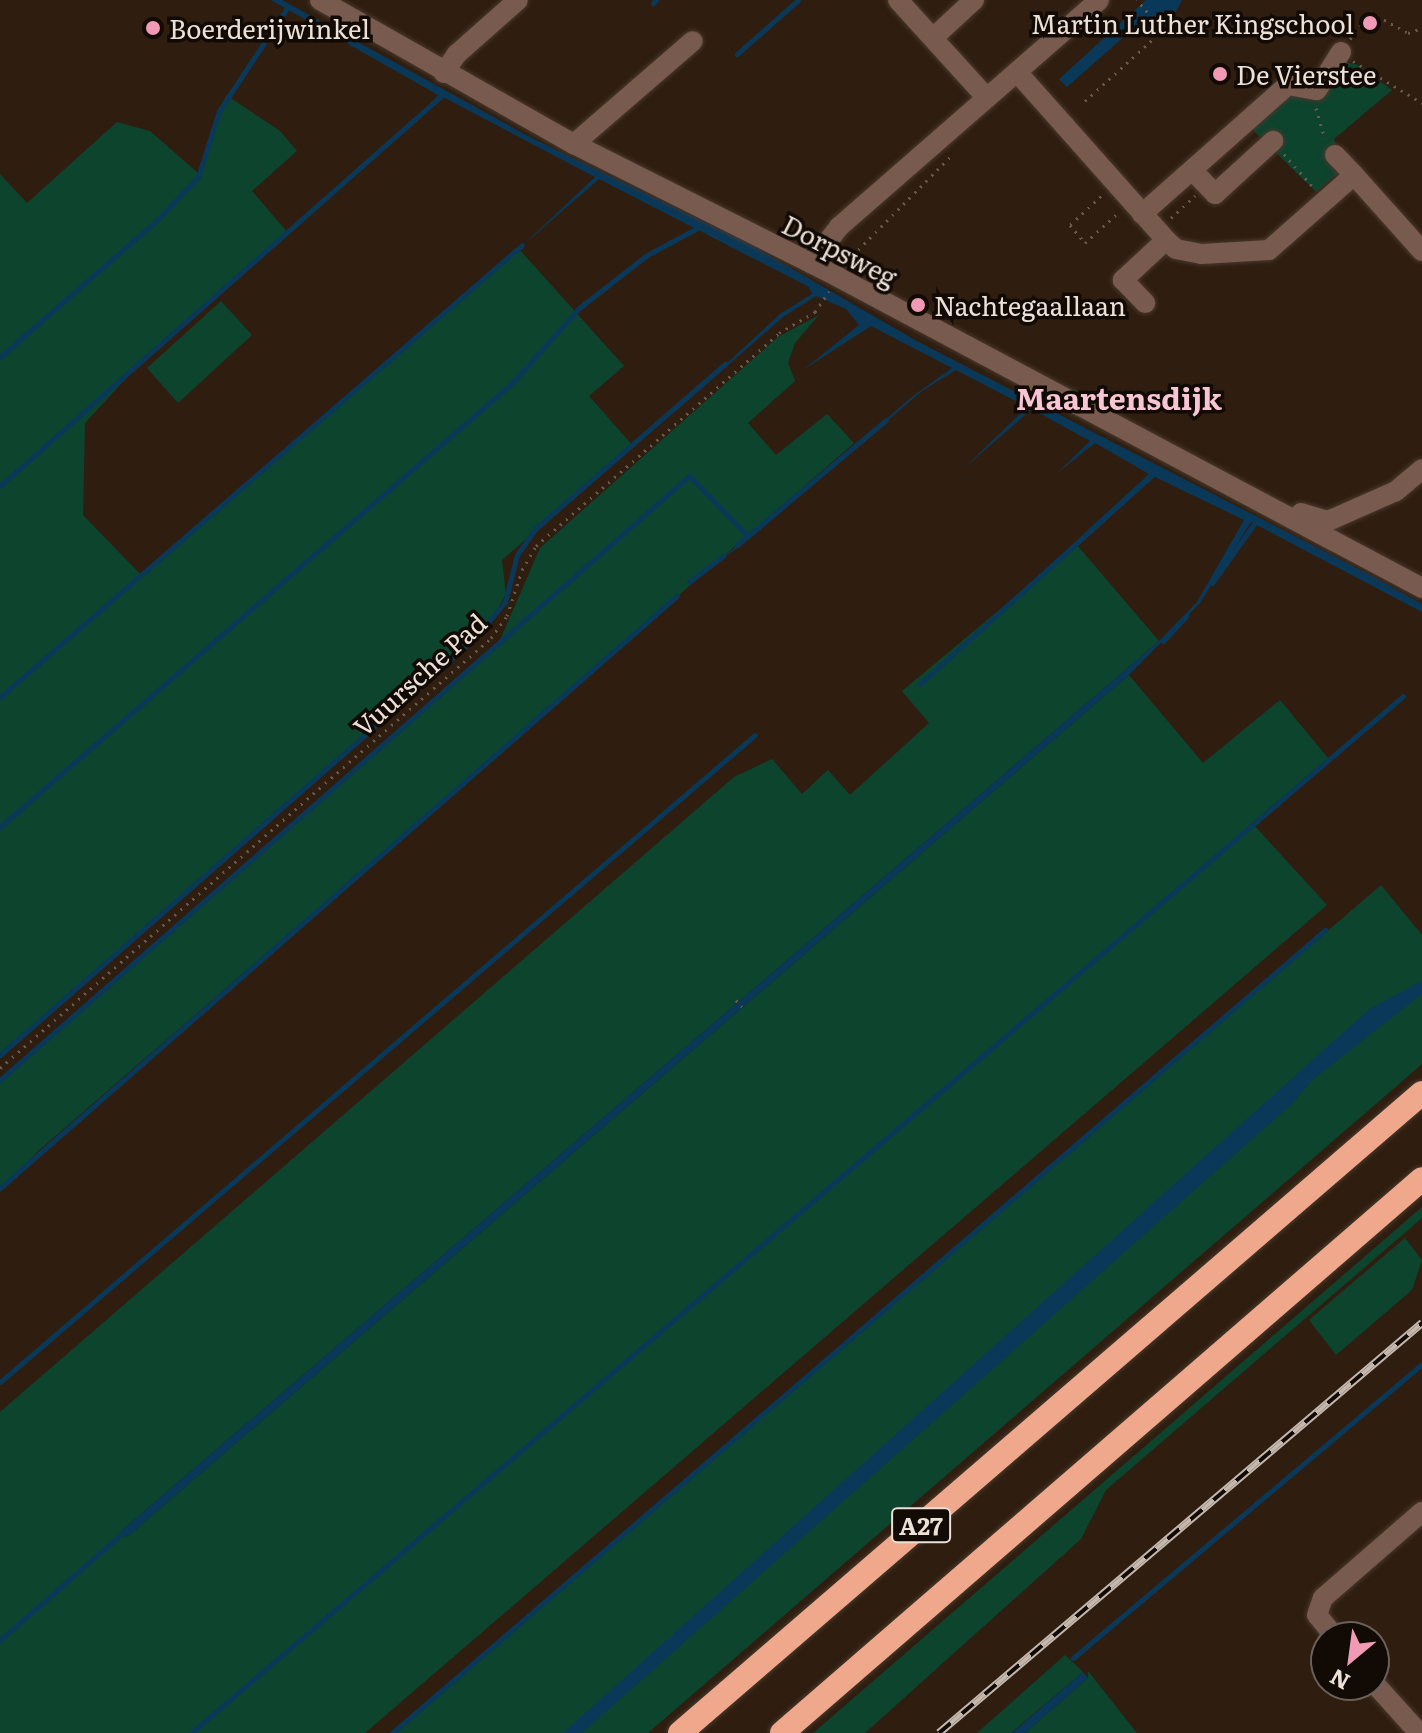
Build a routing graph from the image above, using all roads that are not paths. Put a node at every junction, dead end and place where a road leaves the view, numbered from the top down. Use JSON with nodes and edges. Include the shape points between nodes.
{"nodes":[{"id":1,"x":320,"y":0,"type":"edge"},
{"id":2,"x":518,"y":0,"type":"edge"},
{"id":3,"x":898,"y":0,"type":"edge"},
{"id":4,"x":974,"y":0,"type":"edge"},
{"id":5,"x":1099,"y":0,"type":"edge"},
{"id":6,"x":933,"y":38,"type":"junction"},
{"id":7,"x":693,"y":41,"type":"dead end"},
{"id":8,"x":1341,"y":52,"type":"road end"},
{"id":9,"x":1017,"y":72,"type":"junction"},
{"id":10,"x":444,"y":73,"type":"junction"},
{"id":11,"x":987,"y":98,"type":"junction"},
{"id":12,"x":1273,"y":141,"type":"road end"},
{"id":13,"x":574,"y":144,"type":"junction"},
{"id":14,"x":1335,"y":155,"type":"road end"},
{"id":15,"x":1354,"y":175,"type":"junction"},
{"id":16,"x":1200,"y":178,"type":"junction"},
{"id":17,"x":1136,"y":207,"type":"junction"},
{"id":18,"x":1162,"y":235,"type":"junction"},
{"id":19,"x":1422,"y":251,"type":"edge"},
{"id":20,"x":811,"y":263,"type":"junction"},
{"id":21,"x":1145,"y":303,"type":"dead end"},
{"id":22,"x":1422,"y":469,"type":"edge"},
{"id":23,"x":1295,"y":519,"type":"junction"},
{"id":24,"x":1422,"y":588,"type":"edge"},
{"id":25,"x":1422,"y":1093,"type":"edge"},
{"id":26,"x":1422,"y":1179,"type":"edge"},
{"id":27,"x":1422,"y":1512,"type":"edge"},
{"id":28,"x":1322,"y":1621,"type":"edge"},
{"id":29,"x":1390,"y":1701,"type":"edge"},
{"id":30,"x":680,"y":1733,"type":"edge"},
{"id":31,"x":782,"y":1733,"type":"edge"},
{"id":32,"x":1419,"y":1733,"type":"edge"}],
"edges":[{"from":1,"to":10,"type":"street","name":"Dorpsweg"},
{"from":2,"to":10,"type":"street","via":[[457,54]]},
{"from":3,"to":6,"type":"street"},
{"from":4,"to":6,"type":"street"},
{"from":5,"to":9,"type":"street"},
{"from":6,"to":11,"type":"street"},
{"from":7,"to":13,"type":"street"},
{"from":8,"to":16,"type":"street","via":[[1317,90],[1288,85]]},
{"from":9,"to":11,"type":"street"},
{"from":9,"to":17,"type":"street"},
{"from":10,"to":13,"type":"street","name":"Dorpsweg"},
{"from":11,"to":20,"type":"street","via":[[839,227]]},
{"from":12,"to":16,"type":"street","via":[[1215,194]]},
{"from":13,"to":20,"type":"street","name":"Dorpsweg"},
{"from":14,"to":15,"type":"street"},
{"from":15,"to":18,"type":"street","via":[[1269,250],[1202,254],[1176,249]]},
{"from":15,"to":19,"type":"street"},
{"from":16,"to":17,"type":"street"},
{"from":17,"to":18,"type":"street"},
{"from":18,"to":21,"type":"street","via":[[1123,280]]},
{"from":20,"to":23,"type":"street","name":"Dorpsweg"},
{"from":22,"to":23,"type":"street","via":[[1396,491],[1328,521],[1299,512]]},
{"from":23,"to":24,"type":"street","name":"Dorpsweg"},
{"from":25,"to":30,"type":"highway","number":"A27"},
{"from":26,"to":31,"type":"highway","number":"A27"},
{"from":27,"to":28,"type":"street","via":[[1323,1598],[1317,1615]]},
{"from":29,"to":32,"type":"street"}]}
